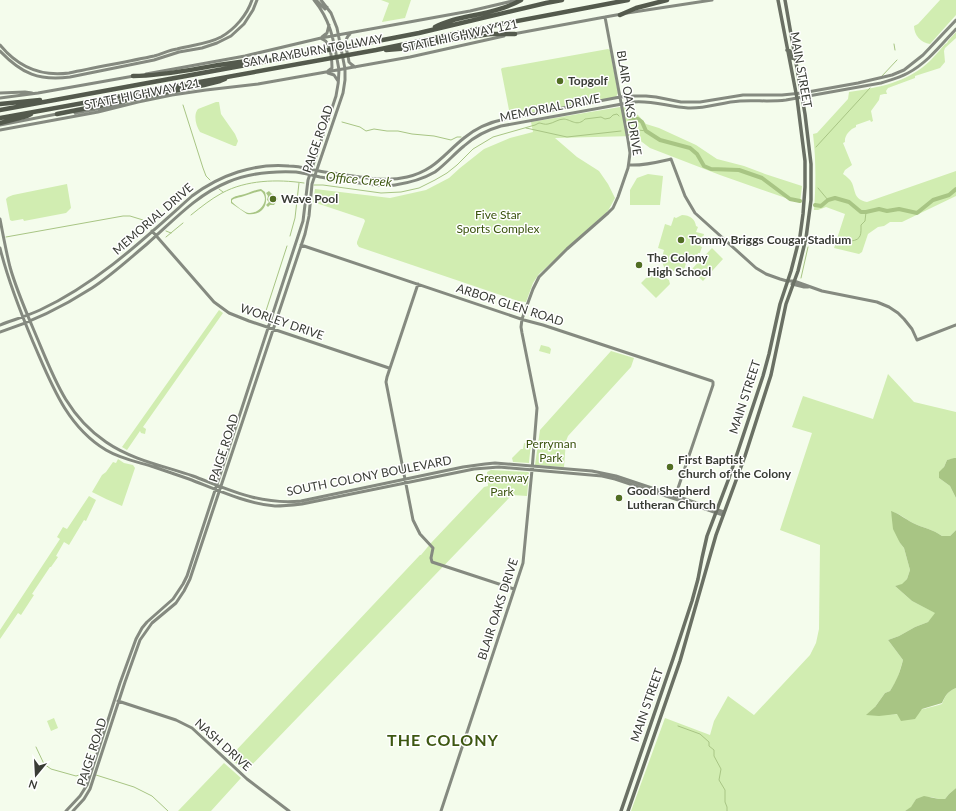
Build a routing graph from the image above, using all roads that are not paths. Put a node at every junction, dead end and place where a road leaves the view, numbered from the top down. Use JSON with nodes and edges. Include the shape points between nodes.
{"nodes":[{"id":1,"x":252,"y":0,"type":"edge"},
{"id":2,"x":257,"y":0,"type":"edge"},
{"id":3,"x":315,"y":0,"type":"edge"},
{"id":4,"x":321,"y":0,"type":"edge"},
{"id":5,"x":518,"y":0,"type":"edge"},
{"id":6,"x":521,"y":0,"type":"edge"},
{"id":7,"x":562,"y":0,"type":"edge"},
{"id":8,"x":628,"y":0,"type":"edge"},
{"id":9,"x":667,"y":0,"type":"edge"},
{"id":10,"x":712,"y":0,"type":"edge"},
{"id":11,"x":778,"y":0,"type":"edge"},
{"id":12,"x":785,"y":0,"type":"edge"},
{"id":13,"x":327,"y":7,"type":"junction"},
{"id":14,"x":620,"y":15,"type":"junction"},
{"id":15,"x":606,"y":16,"type":"junction"},
{"id":16,"x":956,"y":20,"type":"edge"},
{"id":17,"x":329,"y":25,"type":"junction"},
{"id":18,"x":337,"y":28,"type":"junction"},
{"id":19,"x":956,"y":29,"type":"edge"},
{"id":20,"x":354,"y":32,"type":"junction"},
{"id":21,"x":419,"y":33,"type":"junction"},
{"id":22,"x":515,"y":34,"type":"junction"},
{"id":23,"x":339,"y":35,"type":"junction"},
{"id":24,"x":333,"y":36,"type":"junction"},
{"id":25,"x":321,"y":38,"type":"junction"},
{"id":26,"x":0,"y":45,"type":"edge"},
{"id":27,"x":376,"y":50,"type":"junction"},
{"id":28,"x":787,"y":50,"type":"junction"},
{"id":29,"x":928,"y":50,"type":"junction"},
{"id":30,"x":0,"y":51,"type":"edge"},
{"id":31,"x":933,"y":54,"type":"junction"},
{"id":32,"x":280,"y":59,"type":"junction"},
{"id":33,"x":796,"y":59,"type":"junction"},
{"id":34,"x":356,"y":67,"type":"junction"},
{"id":35,"x":345,"y":69,"type":"junction"},
{"id":36,"x":339,"y":70,"type":"junction"},
{"id":37,"x":326,"y":72,"type":"junction"},
{"id":38,"x":133,"y":76,"type":"junction"},
{"id":39,"x":232,"y":76,"type":"junction"},
{"id":40,"x":338,"y":82,"type":"junction"},
{"id":41,"x":845,"y":85,"type":"junction"},
{"id":42,"x":846,"y":90,"type":"junction"},
{"id":43,"x":0,"y":93,"type":"edge"},
{"id":44,"x":38,"y":93,"type":"junction"},
{"id":45,"x":796,"y":94,"type":"junction"},
{"id":46,"x":802,"y":95,"type":"junction"},
{"id":47,"x":620,"y":97,"type":"junction"},
{"id":48,"x":726,"y":97,"type":"junction"},
{"id":49,"x":0,"y":98,"type":"edge"},
{"id":50,"x":663,"y":98,"type":"junction"},
{"id":51,"x":797,"y":98,"type":"junction"},
{"id":52,"x":57,"y":99,"type":"junction"},
{"id":53,"x":138,"y":102,"type":"junction"},
{"id":54,"x":621,"y":103,"type":"junction"},
{"id":55,"x":726,"y":103,"type":"junction"},
{"id":56,"x":0,"y":104,"type":"edge"},
{"id":57,"x":662,"y":104,"type":"junction"},
{"id":58,"x":572,"y":106,"type":"junction"},
{"id":59,"x":0,"y":110,"type":"edge"},
{"id":60,"x":33,"y":112,"type":"junction"},
{"id":61,"x":574,"y":112,"type":"junction"},
{"id":62,"x":57,"y":114,"type":"junction"},
{"id":63,"x":0,"y":118,"type":"edge"},
{"id":64,"x":511,"y":118,"type":"junction"},
{"id":65,"x":512,"y":123,"type":"junction"},
{"id":66,"x":1,"y":125,"type":"edge"},
{"id":67,"x":326,"y":125,"type":"junction"},
{"id":68,"x":331,"y":127,"type":"junction"},
{"id":69,"x":0,"y":130,"type":"edge"},
{"id":70,"x":459,"y":142,"type":"junction"},
{"id":71,"x":463,"y":146,"type":"junction"},
{"id":72,"x":629,"y":165,"type":"junction"},
{"id":73,"x":248,"y":169,"type":"junction"},
{"id":74,"x":311,"y":170,"type":"junction"},
{"id":75,"x":316,"y":171,"type":"junction"},
{"id":76,"x":249,"y":175,"type":"junction"},
{"id":77,"x":310,"y":175,"type":"junction"},
{"id":78,"x":315,"y":176,"type":"junction"},
{"id":79,"x":382,"y":180,"type":"junction"},
{"id":80,"x":382,"y":186,"type":"junction"},
{"id":81,"x":178,"y":208,"type":"junction"},
{"id":82,"x":182,"y":213,"type":"junction"},
{"id":83,"x":0,"y":219,"type":"edge"},
{"id":84,"x":152,"y":231,"type":"junction"},
{"id":85,"x":156,"y":236,"type":"junction"},
{"id":86,"x":800,"y":236,"type":"junction"},
{"id":87,"x":806,"y":238,"type":"junction"},
{"id":88,"x":301,"y":245,"type":"junction"},
{"id":89,"x":0,"y":248,"type":"edge"},
{"id":90,"x":10,"y":267,"type":"junction"},
{"id":91,"x":5,"y":268,"type":"junction"},
{"id":92,"x":787,"y":281,"type":"junction"},
{"id":93,"x":794,"y":283,"type":"junction"},
{"id":94,"x":418,"y":284,"type":"junction"},
{"id":95,"x":28,"y":315,"type":"junction"},
{"id":96,"x":22,"y":317,"type":"junction"},
{"id":97,"x":522,"y":319,"type":"junction"},
{"id":98,"x":30,"y":321,"type":"junction"},
{"id":99,"x":25,"y":323,"type":"junction"},
{"id":100,"x":0,"y":325,"type":"edge"},
{"id":101,"x":956,"y":326,"type":"edge"},
{"id":102,"x":268,"y":327,"type":"junction"},
{"id":103,"x":273,"y":329,"type":"junction"},
{"id":104,"x":0,"y":332,"type":"edge"},
{"id":105,"x":389,"y":368,"type":"junction"},
{"id":106,"x":748,"y":422,"type":"junction"},
{"id":107,"x":754,"y":424,"type":"junction"},
{"id":108,"x":226,"y":456,"type":"junction"},
{"id":109,"x":231,"y":457,"type":"junction"},
{"id":110,"x":532,"y":468,"type":"junction"},
{"id":111,"x":171,"y":471,"type":"junction"},
{"id":112,"x":190,"y":475,"type":"junction"},
{"id":113,"x":191,"y":480,"type":"junction"},
{"id":114,"x":406,"y":482,"type":"junction"},
{"id":115,"x":216,"y":488,"type":"junction"},
{"id":116,"x":220,"y":489,"type":"junction"},
{"id":117,"x":345,"y":494,"type":"junction"},
{"id":118,"x":675,"y":497,"type":"junction"},
{"id":119,"x":264,"y":502,"type":"junction"},
{"id":120,"x":279,"y":502,"type":"junction"},
{"id":121,"x":282,"y":506,"type":"junction"},
{"id":122,"x":717,"y":511,"type":"junction"},
{"id":123,"x":724,"y":513,"type":"junction"},
{"id":124,"x":202,"y":528,"type":"junction"},
{"id":125,"x":207,"y":530,"type":"junction"},
{"id":126,"x":698,"y":579,"type":"junction"},
{"id":127,"x":703,"y":580,"type":"junction"},
{"id":128,"x":514,"y":589,"type":"junction"},
{"id":129,"x":114,"y":699,"type":"junction"},
{"id":130,"x":119,"y":701,"type":"junction"},
{"id":131,"x":105,"y":727,"type":"junction"},
{"id":132,"x":105,"y":743,"type":"junction"},
{"id":133,"x":66,"y":811,"type":"edge"},
{"id":134,"x":73,"y":811,"type":"edge"},
{"id":135,"x":288,"y":811,"type":"edge"},
{"id":136,"x":441,"y":811,"type":"edge"},
{"id":137,"x":621,"y":811,"type":"edge"},
{"id":138,"x":628,"y":811,"type":"edge"}],
"edges":[{"from":1,"to":26,"type":"street","via":[[242,19],[214,40],[69,73],[43,73],[27,68]]},
{"from":2,"to":30,"type":"street","via":[[244,24],[224,40],[210,46],[70,77],[50,78],[26,72]]},
{"from":3,"to":13,"type":"street","via":[[324,8]]},
{"from":3,"to":17,"type":"street","name":"PAIGE ROAD"},
{"from":4,"to":13,"type":"street","name":"PAIGE ROAD"},
{"from":5,"to":20,"type":"street","name":"STATE HIGHWAY 121"},
{"from":6,"to":21,"type":"highway","via":[[499,9],[452,20]]},
{"from":7,"to":21,"type":"highway","name":"SAM RAYBURN TOLLWAY"},
{"from":8,"to":27,"type":"highway","name":"SAM RAYBURN TOLLWAY"},
{"from":9,"to":14,"type":"highway"},
{"from":10,"to":14,"type":"street","name":"STATE HIGHWAY 121"},
{"from":11,"to":28,"type":"main road","name":"MAIN STREET"},
{"from":12,"to":33,"type":"main road","name":"MAIN STREET"},
{"from":13,"to":18,"type":"street","name":"PAIGE ROAD"},
{"from":14,"to":15,"type":"street","name":"STATE HIGHWAY 121"},
{"from":15,"to":22,"type":"street","name":"STATE HIGHWAY 121"},
{"from":15,"to":47,"type":"street","name":"BLAIR OAKS DRIVE"},
{"from":16,"to":29,"type":"street","name":"MEMORIAL DRIVE"},
{"from":17,"to":24,"type":"street","name":"PAIGE ROAD"},
{"from":17,"to":25,"type":"street","via":[[327,33]]},
{"from":18,"to":20,"type":"street","via":[[340,32]]},
{"from":18,"to":23,"type":"street","name":"PAIGE ROAD"},
{"from":19,"to":31,"type":"street","name":"MEMORIAL DRIVE"},
{"from":20,"to":23,"type":"street","name":"STATE HIGHWAY 121"},
{"from":20,"to":34,"type":"street","via":[[348,34],[346,41],[349,62]]},
{"from":21,"to":32,"type":"highway","name":"SAM RAYBURN TOLLWAY"},
{"from":22,"to":27,"type":"highway","via":[[490,34],[410,48]]},
{"from":22,"to":34,"type":"street","name":"STATE HIGHWAY 121"},
{"from":23,"to":24,"type":"street","name":"STATE HIGHWAY 121"},
{"from":23,"to":35,"type":"street","name":"PAIGE ROAD"},
{"from":24,"to":25,"type":"street","name":"STATE HIGHWAY 121"},
{"from":24,"to":36,"type":"street","name":"PAIGE ROAD"},
{"from":25,"to":37,"type":"street","via":[[328,44],[332,63],[332,68]]},
{"from":25,"to":38,"type":"street","name":"STATE HIGHWAY 121","via":[[244,56]]},
{"from":27,"to":39,"type":"highway","name":"SAM RAYBURN TOLLWAY"},
{"from":28,"to":33,"type":"main road","via":[[790,51],[792,58]]},
{"from":28,"to":45,"type":"main road","name":"MAIN STREET"},
{"from":29,"to":31,"type":"street"},
{"from":29,"to":41,"type":"street","name":"MEMORIAL DRIVE","via":[[904,70]]},
{"from":31,"to":42,"type":"street","name":"MEMORIAL DRIVE","via":[[907,74],[881,83]]},
{"from":32,"to":38,"type":"highway"},
{"from":32,"to":52,"type":"highway","name":"SAM RAYBURN TOLLWAY"},
{"from":33,"to":46,"type":"main road","name":"MAIN STREET"},
{"from":34,"to":35,"type":"street","name":"STATE HIGHWAY 121"},
{"from":35,"to":36,"type":"street","name":"STATE HIGHWAY 121"},
{"from":35,"to":68,"type":"street","name":"PAIGE ROAD","via":[[343,93]]},
{"from":36,"to":37,"type":"street","name":"STATE HIGHWAY 121"},
{"from":36,"to":40,"type":"street","name":"PAIGE ROAD"},
{"from":37,"to":40,"type":"street","via":[[334,75]]},
{"from":37,"to":53,"type":"street","name":"STATE HIGHWAY 121"},
{"from":38,"to":44,"type":"street","name":"STATE HIGHWAY 121"},
{"from":39,"to":60,"type":"highway","name":"SAM RAYBURN TOLLWAY"},
{"from":39,"to":62,"type":"highway","via":[[204,85]]},
{"from":40,"to":67,"type":"street","name":"PAIGE ROAD"},
{"from":41,"to":42,"type":"street"},
{"from":41,"to":46,"type":"street","name":"MEMORIAL DRIVE"},
{"from":42,"to":46,"type":"street","name":"MEMORIAL DRIVE"},
{"from":43,"to":44,"type":"street"},
{"from":44,"to":49,"type":"street","name":"STATE HIGHWAY 121"},
{"from":45,"to":46,"type":"street","name":"MEMORIAL DRIVE"},
{"from":45,"to":48,"type":"street","name":"MEMORIAL DRIVE"},
{"from":45,"to":51,"type":"main road","name":"MAIN STREET"},
{"from":46,"to":51,"type":"street","name":"MEMORIAL DRIVE"},
{"from":46,"to":87,"type":"main road","name":"MAIN STREET","via":[[812,179]]},
{"from":47,"to":50,"type":"street","name":"MEMORIAL DRIVE"},
{"from":47,"to":54,"type":"street","name":"BLAIR OAKS DRIVE"},
{"from":47,"to":58,"type":"street","name":"MEMORIAL DRIVE"},
{"from":48,"to":50,"type":"street","name":"MEMORIAL DRIVE","via":[[693,103]]},
{"from":48,"to":55,"type":"street"},
{"from":50,"to":57,"type":"street"},
{"from":51,"to":55,"type":"street","name":"MEMORIAL DRIVE"},
{"from":51,"to":86,"type":"main road","name":"MAIN STREET","via":[[805,171]]},
{"from":52,"to":56,"type":"highway"},
{"from":52,"to":59,"type":"highway","name":"SAM RAYBURN TOLLWAY"},
{"from":53,"to":62,"type":"street"},
{"from":53,"to":69,"type":"street","name":"STATE HIGHWAY 121"},
{"from":54,"to":57,"type":"street","name":"MEMORIAL DRIVE","via":[[639,101]]},
{"from":54,"to":61,"type":"street","name":"MEMORIAL DRIVE"},
{"from":54,"to":72,"type":"street","name":"BLAIR OAKS DRIVE","via":[[629,149]]},
{"from":55,"to":57,"type":"street","name":"MEMORIAL DRIVE","via":[[695,108]]},
{"from":58,"to":61,"type":"street"},
{"from":58,"to":64,"type":"street","name":"MEMORIAL DRIVE"},
{"from":60,"to":63,"type":"highway","name":"SAM RAYBURN TOLLWAY"},
{"from":60,"to":66,"type":"highway"},
{"from":61,"to":65,"type":"street","name":"MEMORIAL DRIVE"},
{"from":62,"to":66,"type":"street"},
{"from":64,"to":65,"type":"street"},
{"from":64,"to":70,"type":"street","name":"MEMORIAL DRIVE","via":[[484,126]]},
{"from":65,"to":71,"type":"street","name":"MEMORIAL DRIVE","via":[[486,131]]},
{"from":67,"to":68,"type":"street"},
{"from":67,"to":74,"type":"street","name":"PAIGE ROAD"},
{"from":68,"to":75,"type":"street","name":"PAIGE ROAD"},
{"from":70,"to":71,"type":"street"},
{"from":70,"to":79,"type":"street","name":"MEMORIAL DRIVE","via":[[439,161],[419,174]]},
{"from":71,"to":80,"type":"street","name":"MEMORIAL DRIVE","via":[[445,164],[421,179]]},
{"from":72,"to":92,"type":"street","via":[[671,159],[685,196],[698,217],[756,268],[771,277]]},
{"from":72,"to":97,"type":"street","name":"BLAIR OAKS DRIVE","via":[[613,208],[539,277]]},
{"from":73,"to":74,"type":"street","name":"MEMORIAL DRIVE","via":[[290,166]]},
{"from":73,"to":76,"type":"street"},
{"from":73,"to":81,"type":"street","name":"MEMORIAL DRIVE","via":[[216,180]]},
{"from":74,"to":75,"type":"street","name":"MEMORIAL DRIVE"},
{"from":74,"to":77,"type":"street","name":"PAIGE ROAD"},
{"from":75,"to":78,"type":"street","name":"PAIGE ROAD"},
{"from":75,"to":79,"type":"street","name":"MEMORIAL DRIVE"},
{"from":76,"to":77,"type":"street","name":"MEMORIAL DRIVE","via":[[270,172]]},
{"from":76,"to":82,"type":"street","name":"MEMORIAL DRIVE","via":[[216,187]]},
{"from":77,"to":78,"type":"street","name":"MEMORIAL DRIVE"},
{"from":77,"to":102,"type":"street","name":"PAIGE ROAD","via":[[303,221]]},
{"from":78,"to":80,"type":"street","name":"MEMORIAL DRIVE"},
{"from":78,"to":88,"type":"street","name":"PAIGE ROAD","via":[[308,222]]},
{"from":79,"to":80,"type":"street"},
{"from":81,"to":82,"type":"street"},
{"from":81,"to":84,"type":"street","name":"MEMORIAL DRIVE"},
{"from":82,"to":85,"type":"street","name":"MEMORIAL DRIVE"},
{"from":83,"to":90,"type":"street","name":"SOUTH COLONY BOULEVARD"},
{"from":84,"to":85,"type":"street","name":"WORLEY DRIVE"},
{"from":84,"to":95,"type":"street","name":"MEMORIAL DRIVE","via":[[90,282]]},
{"from":85,"to":98,"type":"street","name":"MEMORIAL DRIVE","via":[[93,287]]},
{"from":85,"to":102,"type":"street","name":"WORLEY DRIVE","via":[[214,302],[229,313]]},
{"from":86,"to":87,"type":"main road"},
{"from":86,"to":92,"type":"main road","name":"MAIN STREET"},
{"from":87,"to":93,"type":"main road","name":"MAIN STREET"},
{"from":88,"to":94,"type":"street","name":"ARBOR GLEN ROAD"},
{"from":88,"to":103,"type":"street","name":"PAIGE ROAD"},
{"from":89,"to":91,"type":"street","name":"SOUTH COLONY BOULEVARD"},
{"from":90,"to":91,"type":"street"},
{"from":90,"to":95,"type":"street","name":"SOUTH COLONY BOULEVARD"},
{"from":91,"to":96,"type":"street","name":"SOUTH COLONY BOULEVARD"},
{"from":92,"to":93,"type":"street"},
{"from":92,"to":106,"type":"main road","name":"MAIN STREET","via":[[766,368]]},
{"from":93,"to":101,"type":"street","via":[[888,307],[904,319],[917,340]]},
{"from":93,"to":107,"type":"main road","name":"MAIN STREET","via":[[786,304],[771,375]]},
{"from":94,"to":97,"type":"street","name":"ARBOR GLEN ROAD"},
{"from":94,"to":105,"type":"street"},
{"from":95,"to":96,"type":"street","name":"MEMORIAL DRIVE"},
{"from":95,"to":98,"type":"street","name":"SOUTH COLONY BOULEVARD"},
{"from":96,"to":99,"type":"street","name":"SOUTH COLONY BOULEVARD"},
{"from":96,"to":100,"type":"street","name":"MEMORIAL DRIVE"},
{"from":97,"to":110,"type":"street","name":"BLAIR OAKS DRIVE","via":[[522,333],[537,408]]},
{"from":97,"to":118,"type":"street","name":"ARBOR GLEN ROAD","via":[[713,382]]},
{"from":98,"to":99,"type":"street","name":"MEMORIAL DRIVE"},
{"from":98,"to":111,"type":"street","name":"SOUTH COLONY BOULEVARD","via":[[62,394],[84,423],[102,439],[124,452]]},
{"from":99,"to":104,"type":"street","name":"MEMORIAL DRIVE"},
{"from":99,"to":111,"type":"street","name":"SOUTH COLONY BOULEVARD","via":[[59,400],[82,430],[113,454]]},
{"from":102,"to":103,"type":"street","name":"WORLEY DRIVE"},
{"from":102,"to":108,"type":"street","name":"PAIGE ROAD"},
{"from":103,"to":105,"type":"street","name":"WORLEY DRIVE"},
{"from":103,"to":109,"type":"street","name":"PAIGE ROAD"},
{"from":105,"to":114,"type":"street","via":[[386,384]]},
{"from":106,"to":107,"type":"main road"},
{"from":106,"to":122,"type":"main road","name":"MAIN STREET"},
{"from":107,"to":123,"type":"main road","name":"MAIN STREET"},
{"from":108,"to":109,"type":"street"},
{"from":108,"to":115,"type":"street","name":"PAIGE ROAD"},
{"from":109,"to":116,"type":"street","name":"PAIGE ROAD"},
{"from":110,"to":114,"type":"street","name":"SOUTH COLONY BOULEVARD","via":[[485,464]]},
{"from":110,"to":118,"type":"street","name":"SOUTH COLONY BOULEVARD","via":[[599,472]]},
{"from":110,"to":128,"type":"street","name":"BLAIR OAKS DRIVE","via":[[523,563]]},
{"from":111,"to":112,"type":"street","name":"SOUTH COLONY BOULEVARD"},
{"from":111,"to":113,"type":"street","name":"SOUTH COLONY BOULEVARD"},
{"from":112,"to":113,"type":"street"},
{"from":112,"to":115,"type":"street","name":"SOUTH COLONY BOULEVARD"},
{"from":113,"to":115,"type":"street","name":"SOUTH COLONY BOULEVARD"},
{"from":114,"to":117,"type":"street","name":"SOUTH COLONY BOULEVARD"},
{"from":114,"to":128,"type":"street","via":[[415,525],[433,548],[432,562]]},
{"from":115,"to":116,"type":"street","name":"SOUTH COLONY BOULEVARD"},
{"from":115,"to":124,"type":"street","name":"PAIGE ROAD"},
{"from":116,"to":119,"type":"street","name":"SOUTH COLONY BOULEVARD","via":[[248,500]]},
{"from":116,"to":125,"type":"street","name":"PAIGE ROAD"},
{"from":117,"to":120,"type":"street","name":"SOUTH COLONY BOULEVARD"},
{"from":117,"to":121,"type":"street","name":"SOUTH COLONY BOULEVARD"},
{"from":118,"to":122,"type":"street","name":"SOUTH COLONY BOULEVARD"},
{"from":119,"to":120,"type":"street","name":"SOUTH COLONY BOULEVARD"},
{"from":119,"to":121,"type":"street","name":"SOUTH COLONY BOULEVARD"},
{"from":120,"to":121,"type":"street"},
{"from":122,"to":123,"type":"street","name":"SOUTH COLONY BOULEVARD"},
{"from":122,"to":126,"type":"main road","name":"MAIN STREET","via":[[707,536]]},
{"from":123,"to":127,"type":"main road","name":"MAIN STREET"},
{"from":124,"to":125,"type":"street"},
{"from":124,"to":129,"type":"street","name":"PAIGE ROAD","via":[[182,586],[173,599],[142,628]]},
{"from":125,"to":130,"type":"street","name":"PAIGE ROAD","via":[[184,591],[172,607],[152,623],[140,640]]},
{"from":126,"to":127,"type":"main road"},
{"from":126,"to":137,"type":"main road","name":"MAIN STREET"},
{"from":127,"to":138,"type":"main road","name":"MAIN STREET","via":[[680,661]]},
{"from":128,"to":136,"type":"street","name":"BLAIR OAKS DRIVE"},
{"from":129,"to":130,"type":"street","name":"NASH DRIVE"},
{"from":129,"to":131,"type":"street","name":"PAIGE ROAD"},
{"from":130,"to":132,"type":"street","name":"PAIGE ROAD"},
{"from":130,"to":135,"type":"street","name":"NASH DRIVE","via":[[192,728],[247,779]]},
{"from":131,"to":132,"type":"street"},
{"from":131,"to":133,"type":"street","name":"PAIGE ROAD","via":[[87,785]]},
{"from":132,"to":134,"type":"street","name":"PAIGE ROAD","via":[[88,794]]}]}
